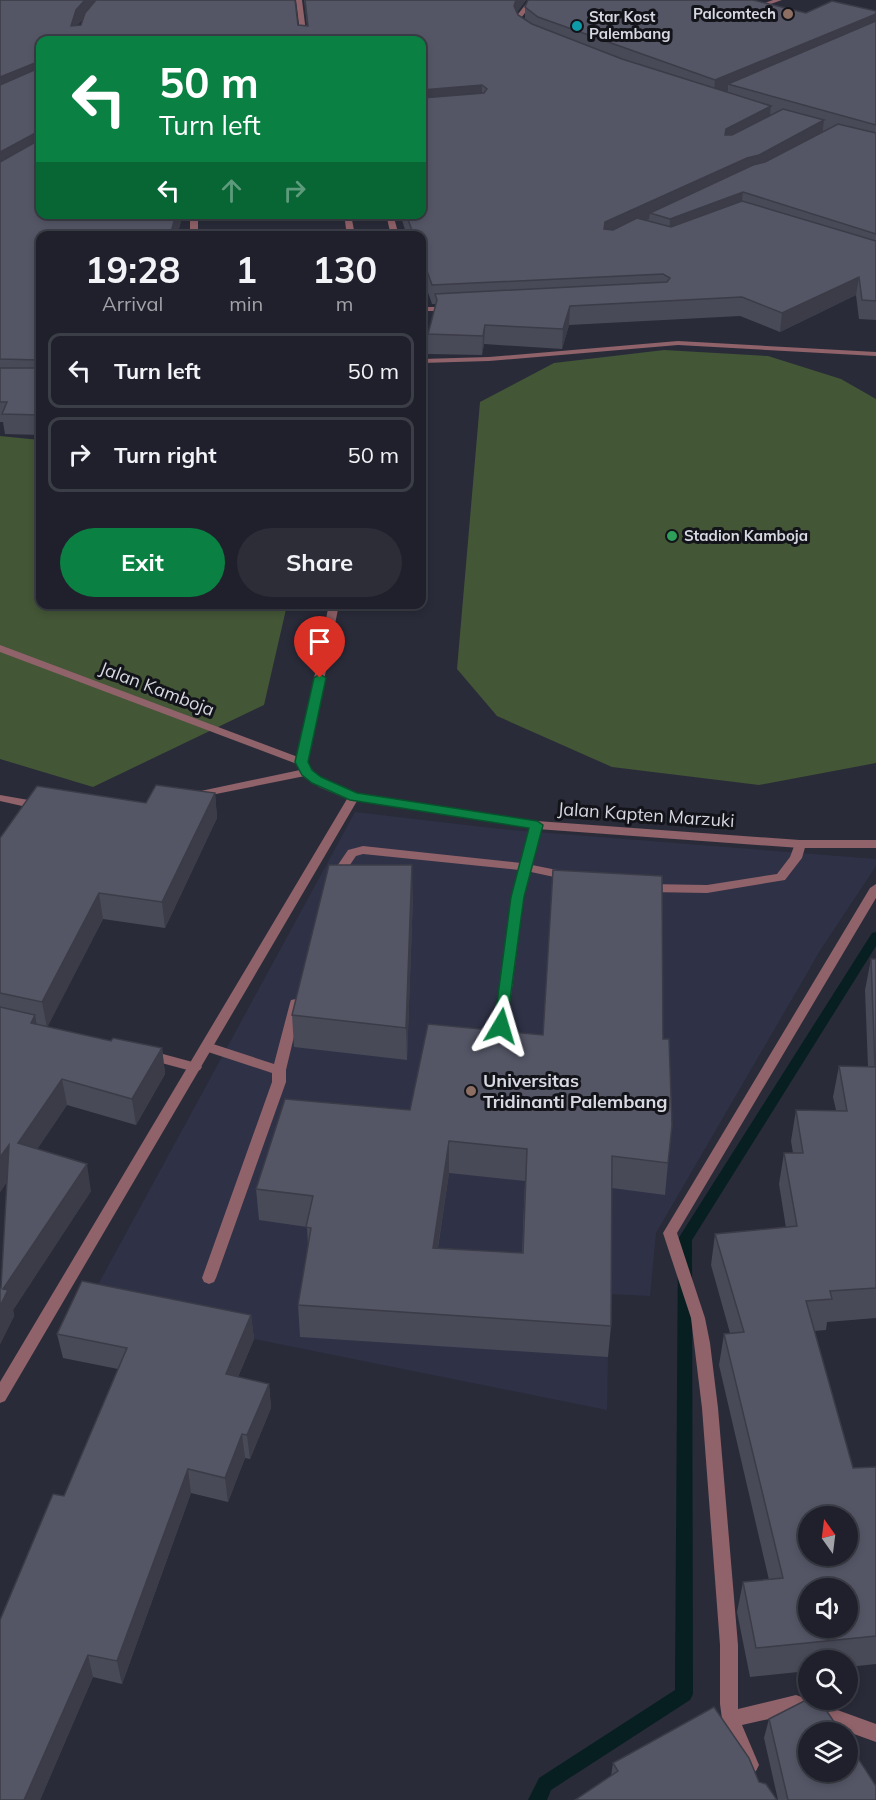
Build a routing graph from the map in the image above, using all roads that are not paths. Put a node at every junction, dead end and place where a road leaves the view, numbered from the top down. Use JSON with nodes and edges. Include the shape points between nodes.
{"nodes":[{"id":1,"x":532,"y":0,"type":"edge"},
{"id":2,"x":779,"y":0,"type":"edge"},
{"id":3,"x":292,"y":1,"type":"edge"},
{"id":4,"x":300,"y":1,"type":"edge"},
{"id":5,"x":744,"y":9,"type":"edge"},
{"id":6,"x":533,"y":34,"type":"edge"},
{"id":7,"x":303,"y":36,"type":"edge"},
{"id":8,"x":426,"y":309,"type":"edge"},
{"id":9,"x":459,"y":309,"type":"edge"},
{"id":10,"x":876,"y":354,"type":"edge"},
{"id":11,"x":426,"y":361,"type":"edge"},
{"id":12,"x":333,"y":609,"type":"edge"},
{"id":13,"x":0,"y":648,"type":"edge"},
{"id":14,"x":304,"y":767,"type":"junction"},
{"id":15,"x":188,"y":797,"type":"edge"},
{"id":16,"x":354,"y":797,"type":"junction"},
{"id":17,"x":0,"y":798,"type":"edge"},
{"id":18,"x":50,"y":807,"type":"edge"},
{"id":19,"x":537,"y":825,"type":"junction"},
{"id":20,"x":800,"y":844,"type":"junction"},
{"id":21,"x":876,"y":844,"type":"edge"},
{"id":22,"x":526,"y":867,"type":"junction"},
{"id":23,"x":584,"y":880,"type":"edge"},
{"id":24,"x":329,"y":886,"type":"edge"},
{"id":25,"x":639,"y":888,"type":"edge"},
{"id":26,"x":876,"y":888,"type":"edge"},
{"id":27,"x":300,"y":986,"type":"edge"},
{"id":28,"x":501,"y":1026,"type":"dead end"},
{"id":29,"x":207,"y":1047,"type":"junction"},
{"id":30,"x":129,"y":1051,"type":"edge"},
{"id":31,"x":195,"y":1067,"type":"junction"},
{"id":32,"x":279,"y":1070,"type":"junction"},
{"id":33,"x":209,"y":1278,"type":"dead end"},
{"id":34,"x":0,"y":1396,"type":"edge"},
{"id":35,"x":730,"y":1719,"type":"junction"},
{"id":36,"x":876,"y":1733,"type":"edge"},
{"id":37,"x":756,"y":1779,"type":"edge"}],
"edges":[{"from":1,"to":6,"type":"street","via":[[518,18],[521,26]]},
{"from":2,"to":5,"type":"street"},
{"from":3,"to":4,"type":"street"},
{"from":4,"to":7,"type":"street"},
{"from":8,"to":9,"type":"street"},
{"from":10,"to":11,"type":"street","via":[[687,343]]},
{"from":12,"to":14,"type":"street"},
{"from":13,"to":14,"type":"street","name":"Jalan Kamboja"},
{"from":14,"to":15,"type":"street"},
{"from":14,"to":16,"type":"street","name":"Jalan Kapten Marzuki","via":[[330,788]]},
{"from":16,"to":19,"type":"street","name":"Jalan Kapten Marzuki"},
{"from":16,"to":29,"type":"street"},
{"from":17,"to":18,"type":"street"},
{"from":19,"to":20,"type":"street","name":"Jalan Kapten Marzuki"},
{"from":19,"to":22,"type":"street"},
{"from":20,"to":21,"type":"street","name":"Jalan Kapten Marzuki"},
{"from":20,"to":25,"type":"street","via":[[796,858],[781,877],[707,889]]},
{"from":22,"to":23,"type":"street"},
{"from":22,"to":24,"type":"street","via":[[363,850],[352,853]]},
{"from":22,"to":28,"type":"street","via":[[518,897]]},
{"from":26,"to":35,"type":"street","via":[[671,1231],[698,1318],[710,1408],[728,1622]]},
{"from":27,"to":32,"type":"street"},
{"from":29,"to":31,"type":"street"},
{"from":29,"to":32,"type":"street"},
{"from":30,"to":31,"type":"street"},
{"from":31,"to":34,"type":"street"},
{"from":32,"to":33,"type":"street","via":[[279,1082]]},
{"from":35,"to":36,"type":"street","via":[[796,1704]]},
{"from":35,"to":37,"type":"street"}]}
